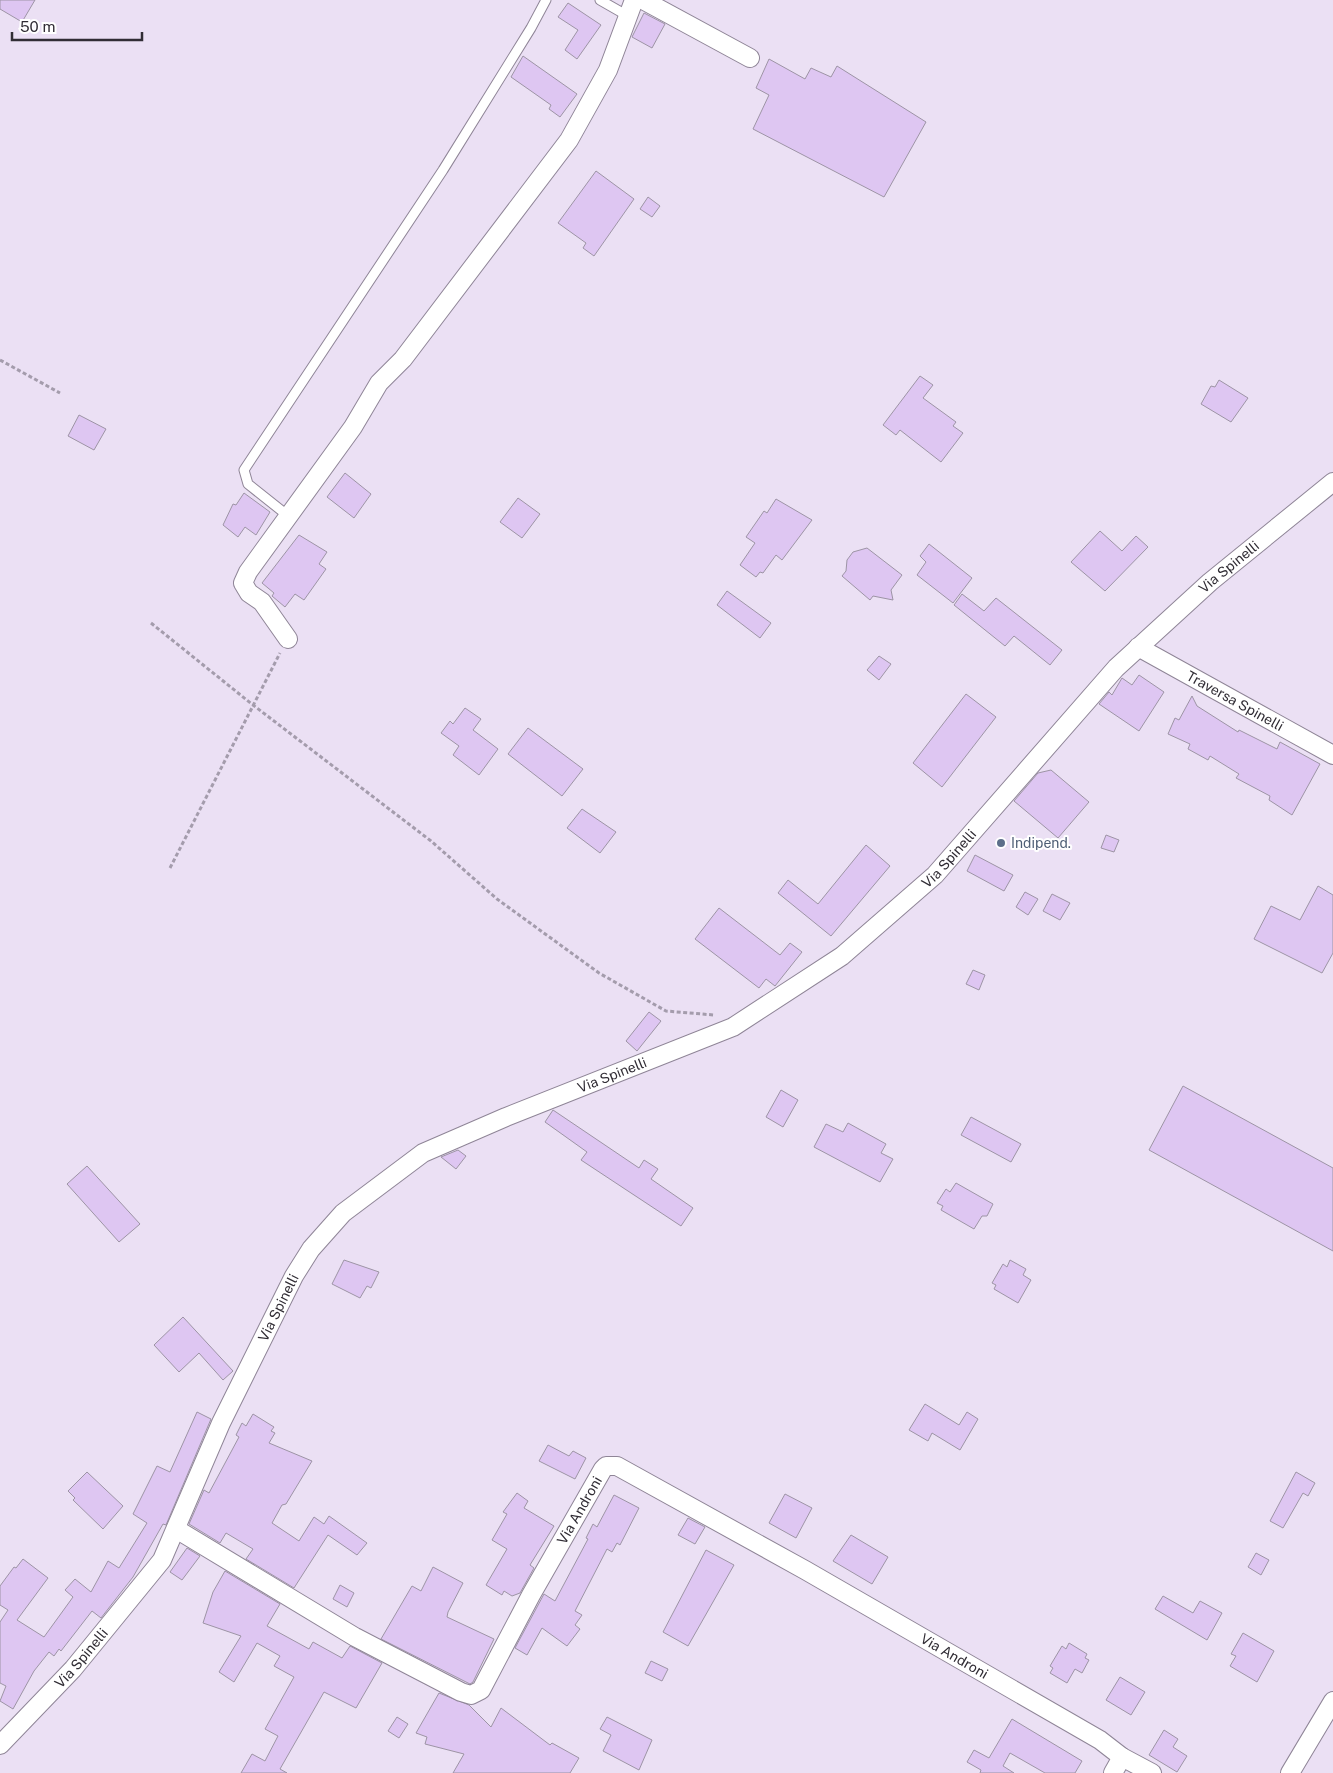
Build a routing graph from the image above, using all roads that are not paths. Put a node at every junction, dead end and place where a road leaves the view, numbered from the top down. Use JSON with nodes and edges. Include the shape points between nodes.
{"nodes":[{"id":1,"x":546,"y":0,"type":"edge"},
{"id":2,"x":600,"y":0,"type":"edge"},
{"id":3,"x":642,"y":0,"type":"edge"},
{"id":4,"x":631,"y":8,"type":"edge"},
{"id":5,"x":750,"y":58,"type":"dead end"},
{"id":6,"x":1333,"y":482,"type":"edge"},
{"id":7,"x":287,"y":515,"type":"junction"},
{"id":8,"x":288,"y":639,"type":"road end"},
{"id":9,"x":1138,"y":647,"type":"junction"},
{"id":10,"x":1333,"y":755,"type":"edge"},
{"id":11,"x":176,"y":1529,"type":"junction"},
{"id":12,"x":1333,"y":1701,"type":"edge"},
{"id":13,"x":0,"y":1745,"type":"edge"},
{"id":14,"x":1122,"y":1757,"type":"junction"},
{"id":15,"x":1113,"y":1773,"type":"edge"},
{"id":16,"x":1152,"y":1773,"type":"edge"},
{"id":17,"x":1290,"y":1773,"type":"edge"}],
"edges":[{"from":1,"to":7,"type":"lane","via":[[443,170],[244,470],[248,484]]},
{"from":2,"to":4,"type":"lane"},
{"from":3,"to":5,"type":"street"},
{"from":4,"to":7,"type":"street","via":[[608,70],[569,140],[403,359],[379,383],[353,427]]},
{"from":6,"to":9,"type":"street","name":"Via Spinelli","via":[[1210,582]]},
{"from":7,"to":8,"type":"street","via":[[243,583],[249,593],[262,602]]},
{"from":9,"to":10,"type":"street","name":"Traversa Spinelli"},
{"from":9,"to":11,"type":"street","name":"Via Spinelli","via":[[935,875],[842,956],[733,1026],[423,1153],[343,1212],[311,1249],[294,1276],[221,1423]]},
{"from":11,"to":13,"type":"street","name":"Via Spinelli","via":[[162,1560],[73,1669]]},
{"from":11,"to":14,"type":"street","name":"Via Androni","via":[[355,1637],[471,1695],[481,1690],[603,1469],[617,1466],[805,1570],[1100,1740]]},
{"from":12,"to":17,"type":"street"},
{"from":14,"to":15,"type":"street"},
{"from":14,"to":16,"type":"street"}]}
